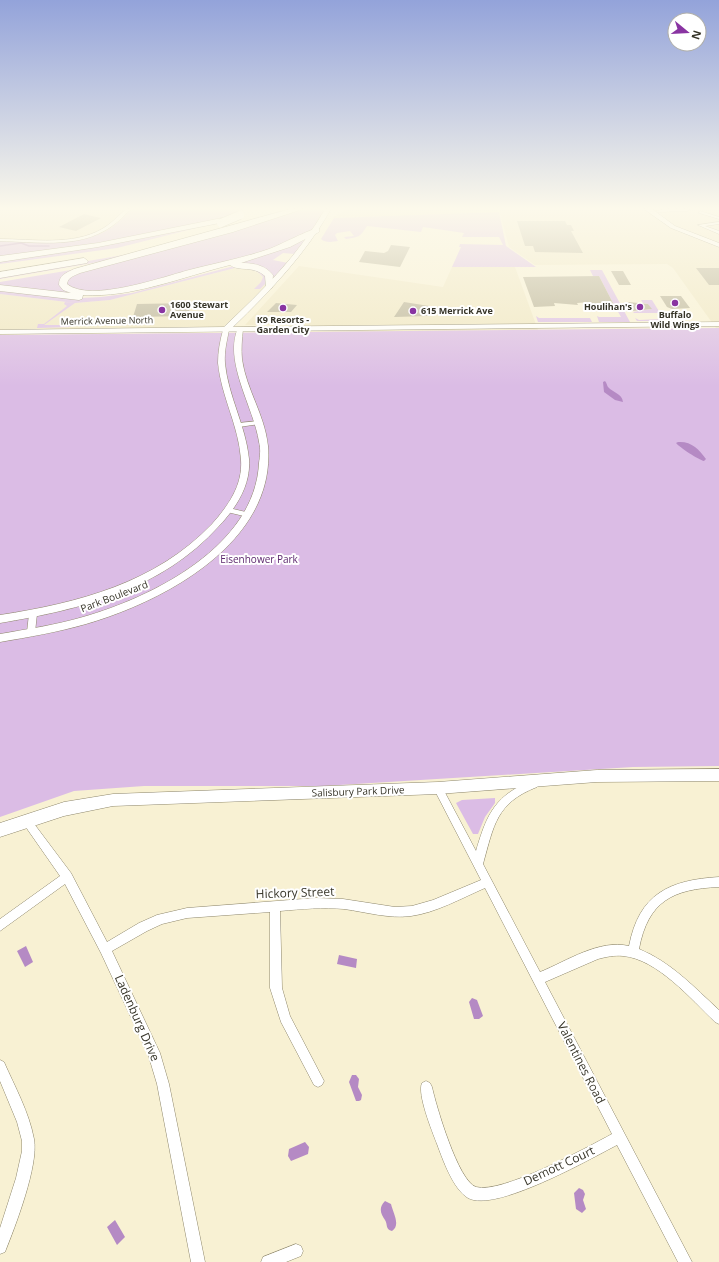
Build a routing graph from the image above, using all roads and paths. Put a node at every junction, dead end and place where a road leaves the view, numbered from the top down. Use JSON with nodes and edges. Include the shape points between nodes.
{"nodes":[{"id":1,"x":42,"y":268,"type":"edge"},
{"id":2,"x":70,"y":268,"type":"edge"},
{"id":3,"x":87,"y":268,"type":"edge"},
{"id":4,"x":205,"y":268,"type":"edge"},
{"id":5,"x":222,"y":268,"type":"edge"},
{"id":6,"x":258,"y":268,"type":"edge"},
{"id":7,"x":289,"y":268,"type":"edge"},
{"id":8,"x":292,"y":268,"type":"edge"},
{"id":9,"x":0,"y":275,"type":"edge"},
{"id":10,"x":288,"y":276,"type":"junction"},
{"id":11,"x":277,"y":278,"type":"junction"},
{"id":12,"x":0,"y":280,"type":"edge"},
{"id":13,"x":269,"y":286,"type":"junction"},
{"id":14,"x":0,"y":288,"type":"edge"},
{"id":15,"x":719,"y":324,"type":"edge"},
{"id":16,"x":226,"y":330,"type":"junction"},
{"id":17,"x":240,"y":330,"type":"junction"},
{"id":18,"x":0,"y":332,"type":"edge"},
{"id":19,"x":237,"y":352,"type":"junction"},
{"id":20,"x":221,"y":354,"type":"junction"},
{"id":21,"x":258,"y":423,"type":"junction"},
{"id":22,"x":239,"y":425,"type":"junction"},
{"id":23,"x":229,"y":510,"type":"junction"},
{"id":24,"x":248,"y":515,"type":"junction"},
{"id":25,"x":33,"y":614,"type":"junction"},
{"id":26,"x":0,"y":619,"type":"edge"},
{"id":27,"x":31,"y":632,"type":"junction"},
{"id":28,"x":0,"y":638,"type":"edge"},
{"id":29,"x":719,"y":775,"type":"edge"},
{"id":30,"x":551,"y":780,"type":"junction"},
{"id":31,"x":438,"y":788,"type":"junction"},
{"id":32,"x":26,"y":820,"type":"junction"},
{"id":33,"x":0,"y":830,"type":"edge"},
{"id":34,"x":478,"y":863,"type":"junction"},
{"id":35,"x":68,"y":877,"type":"junction"},
{"id":36,"x":488,"y":882,"type":"junction"},
{"id":37,"x":719,"y":882,"type":"edge"},
{"id":38,"x":274,"y":906,"type":"junction"},
{"id":39,"x":0,"y":926,"type":"edge"},
{"id":40,"x":105,"y":949,"type":"junction"},
{"id":41,"x":633,"y":952,"type":"junction"},
{"id":42,"x":538,"y":980,"type":"junction"},
{"id":43,"x":719,"y":1018,"type":"edge"},
{"id":44,"x":0,"y":1066,"type":"edge"},
{"id":45,"x":318,"y":1081,"type":"dead end"},
{"id":46,"x":426,"y":1087,"type":"dead end"},
{"id":47,"x":620,"y":1137,"type":"junction"},
{"id":48,"x":3,"y":1231,"type":"edge"},
{"id":49,"x":0,"y":1247,"type":"edge"},
{"id":50,"x":296,"y":1251,"type":"dead end"},
{"id":51,"x":198,"y":1262,"type":"edge"},
{"id":52,"x":268,"y":1262,"type":"edge"},
{"id":53,"x":685,"y":1262,"type":"edge"}],
"edges":[{"from":1,"to":9,"type":"highway"},
{"from":2,"to":12,"type":"highway"},
{"from":3,"to":4,"type":"highway","via":[[70,274],[64,279],[63,285],[80,293],[121,290]]},
{"from":5,"to":14,"type":"highway","via":[[134,291],[101,296],[62,296]]},
{"from":6,"to":13,"type":"highway","via":[[269,275]]},
{"from":7,"to":11,"type":"main road"},
{"from":8,"to":10,"type":"main road"},
{"from":10,"to":11,"type":"main road"},
{"from":10,"to":17,"type":"main road"},
{"from":11,"to":13,"type":"main road"},
{"from":13,"to":16,"type":"main road"},
{"from":15,"to":17,"type":"main road","name":"Merrick Avenue North"},
{"from":16,"to":17,"type":"main road","name":"Merrick Avenue North"},
{"from":16,"to":18,"type":"main road","name":"Merrick Avenue North"},
{"from":16,"to":20,"type":"street","name":"Park Boulevard"},
{"from":17,"to":19,"type":"street","name":"Park Boulevard"},
{"from":19,"to":20,"type":"street","via":[[229,356]]},
{"from":19,"to":21,"type":"street","name":"Park Boulevard","via":[[240,375]]},
{"from":20,"to":22,"type":"street","name":"Park Boulevard","via":[[226,388]]},
{"from":21,"to":22,"type":"street"},
{"from":21,"to":24,"type":"street","name":"Park Boulevard","via":[[264,445],[266,470],[260,493]]},
{"from":22,"to":23,"type":"street","name":"Park Boulevard","via":[[246,460],[243,481]]},
{"from":23,"to":24,"type":"street"},
{"from":23,"to":25,"type":"street","name":"Park Boulevard","via":[[202,540],[159,571],[100,598]]},
{"from":24,"to":27,"type":"street","name":"Park Boulevard","via":[[212,555],[169,585],[111,612]]},
{"from":25,"to":26,"type":"street","name":"Park Boulevard"},
{"from":25,"to":27,"type":"street"},
{"from":27,"to":28,"type":"street","name":"Park Boulevard"},
{"from":29,"to":30,"type":"main road","name":"Salisbury Park Drive","via":[[597,776]]},
{"from":30,"to":31,"type":"main road","name":"Salisbury Park Drive"},
{"from":30,"to":34,"type":"street","via":[[512,794],[497,810],[487,828]]},
{"from":31,"to":32,"type":"main road","name":"Salisbury Park Drive","via":[[113,800],[64,809]]},
{"from":31,"to":34,"type":"street","name":"Valentines Road"},
{"from":32,"to":33,"type":"main road","name":"Salisbury Park Drive"},
{"from":32,"to":35,"type":"street","name":"Ladenburg Drive"},
{"from":34,"to":36,"type":"street","name":"Valentines Road"},
{"from":35,"to":39,"type":"street"},
{"from":35,"to":40,"type":"street","name":"Ladenburg Drive"},
{"from":36,"to":38,"type":"street","name":"Hickory Street","via":[[412,911],[383,911],[337,903]]},
{"from":36,"to":42,"type":"street","name":"Valentines Road"},
{"from":37,"to":41,"type":"street","via":[[680,887],[654,902],[640,924]]},
{"from":38,"to":40,"type":"street","name":"Hickory Street","via":[[200,911],[172,916],[143,927]]},
{"from":38,"to":45,"type":"street","via":[[276,988],[285,1018]]},
{"from":40,"to":51,"type":"street","name":"Ladenburg Drive","via":[[148,1040],[160,1074]]},
{"from":41,"to":42,"type":"street","via":[[619,950],[599,953]]},
{"from":41,"to":43,"type":"street","via":[[659,965]]},
{"from":42,"to":47,"type":"street","name":"Valentines Road"},
{"from":44,"to":48,"type":"street","via":[[24,1128],[28,1147],[25,1168]]},
{"from":46,"to":47,"type":"street","name":"Demott Court","via":[[430,1107],[456,1175],[463,1186],[473,1193],[492,1194],[534,1180]]},
{"from":47,"to":53,"type":"street","name":"Valentines Road"},
{"from":48,"to":49,"type":"street"},
{"from":50,"to":52,"type":"street"}]}
